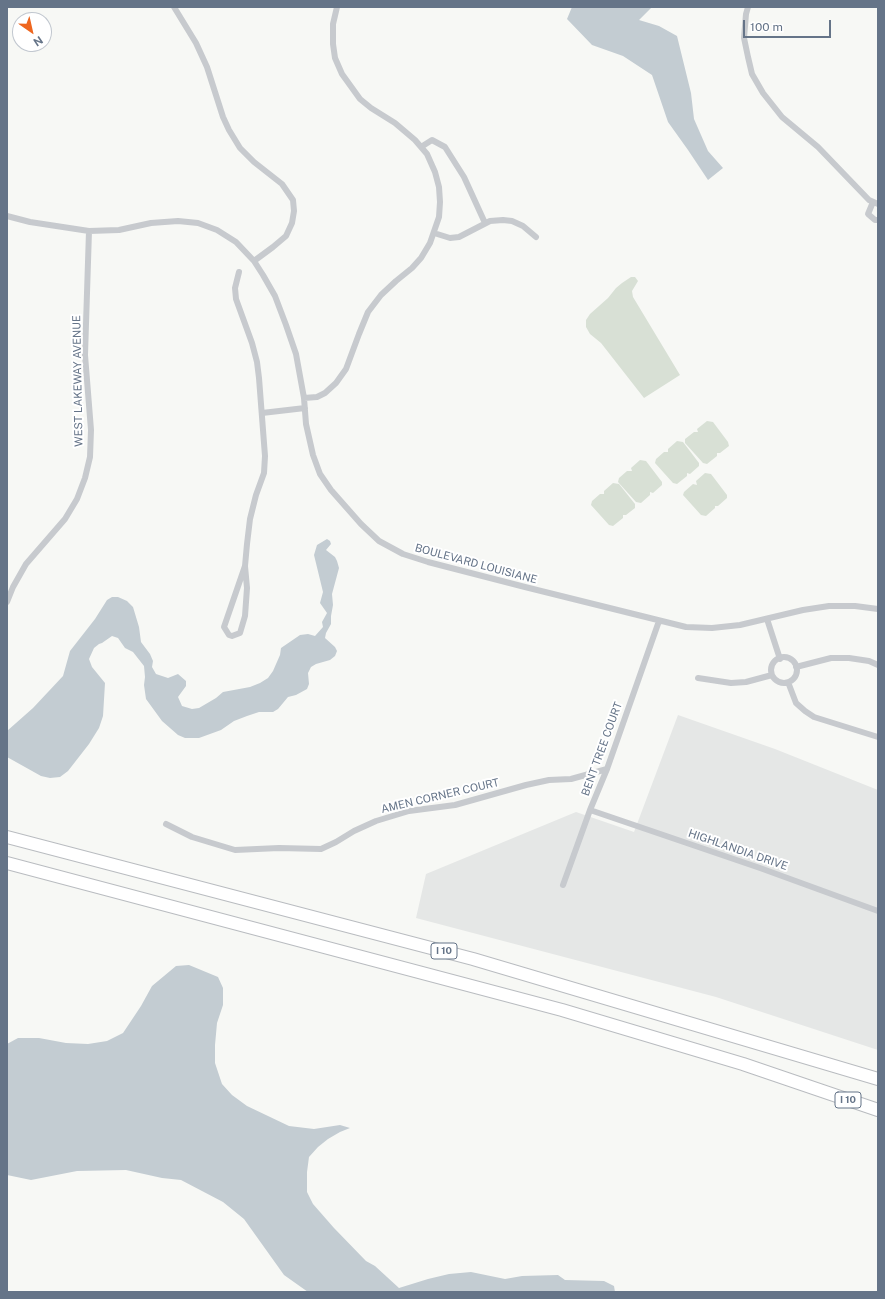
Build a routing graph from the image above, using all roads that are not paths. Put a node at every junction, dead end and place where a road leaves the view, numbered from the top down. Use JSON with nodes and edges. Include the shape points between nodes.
{"nodes":[{"id":1,"x":174,"y":7,"type":"edge"},
{"id":2,"x":337,"y":7,"type":"edge"},
{"id":3,"x":748,"y":7,"type":"edge"},
{"id":4,"x":421,"y":147,"type":"junction"},
{"id":5,"x":876,"y":203,"type":"edge"},
{"id":6,"x":7,"y":216,"type":"edge"},
{"id":7,"x":878,"y":220,"type":"edge"},
{"id":8,"x":485,"y":223,"type":"junction"},
{"id":9,"x":89,"y":231,"type":"junction"},
{"id":10,"x":434,"y":233,"type":"junction"},
{"id":11,"x":536,"y":237,"type":"dead end"},
{"id":12,"x":254,"y":261,"type":"junction"},
{"id":13,"x":239,"y":272,"type":"dead end"},
{"id":14,"x":304,"y":398,"type":"junction"},
{"id":15,"x":305,"y":408,"type":"junction"},
{"id":16,"x":262,"y":413,"type":"junction"},
{"id":17,"x":245,"y":566,"type":"junction"},
{"id":18,"x":7,"y":602,"type":"edge"},
{"id":19,"x":878,"y":609,"type":"edge"},
{"id":20,"x":767,"y":619,"type":"junction"},
{"id":21,"x":659,"y":621,"type":"junction"},
{"id":22,"x":780,"y":659,"type":"junction"},
{"id":23,"x":878,"y":664,"type":"edge"},
{"id":24,"x":796,"y":667,"type":"junction"},
{"id":25,"x":772,"y":675,"type":"junction"},
{"id":26,"x":698,"y":678,"type":"dead end"},
{"id":27,"x":788,"y":682,"type":"junction"},
{"id":28,"x":878,"y":737,"type":"edge"},
{"id":29,"x":607,"y":769,"type":"junction"},
{"id":30,"x":590,"y":810,"type":"junction"},
{"id":31,"x":166,"y":824,"type":"dead end"},
{"id":32,"x":7,"y":837,"type":"edge"},
{"id":33,"x":7,"y":863,"type":"edge"},
{"id":34,"x":563,"y":885,"type":"dead end"},
{"id":35,"x":878,"y":911,"type":"edge"},
{"id":36,"x":878,"y":1079,"type":"edge"},
{"id":37,"x":878,"y":1110,"type":"edge"}],
"edges":[{"from":1,"to":12,"type":"street","via":[[196,43],[223,118],[240,148],[282,184],[293,200],[292,223],[286,236]]},
{"from":2,"to":4,"type":"street","via":[[333,44],[342,74],[360,99],[395,123]]},
{"from":3,"to":5,"type":"street","via":[[744,38],[752,74],[762,93],[782,117],[818,147],[869,200]]},
{"from":4,"to":8,"type":"street","via":[[432,140],[445,147],[464,177]]},
{"from":4,"to":10,"type":"street","via":[[427,154],[439,187],[439,217]]},
{"from":5,"to":7,"type":"street","via":[[868,214],[874,220]]},
{"from":6,"to":9,"type":"street","name":"BOULEVARD LOUISIANE"},
{"from":8,"to":10,"type":"street","via":[[459,237],[450,238]]},
{"from":8,"to":11,"type":"street","via":[[512,221]]},
{"from":9,"to":12,"type":"street","name":"BOULEVARD LOUISIANE","via":[[119,230],[151,223],[178,221],[198,223],[217,230],[236,242]]},
{"from":9,"to":18,"type":"street","name":"WEST LAKEWAY AVENUE","via":[[85,355],[91,430],[90,457],[77,499],[65,519],[26,564]]},
{"from":10,"to":14,"type":"street","via":[[421,258],[381,295],[368,312],[346,370],[336,384],[316,397]]},
{"from":12,"to":14,"type":"street","name":"BOULEVARD LOUISIANE","via":[[275,296],[286,325],[296,354]]},
{"from":13,"to":16,"type":"street","via":[[235,288],[236,299],[257,362]]},
{"from":14,"to":15,"type":"street","name":"BOULEVARD LOUISIANE"},
{"from":15,"to":16,"type":"street"},
{"from":15,"to":21,"type":"street","name":"BOULEVARD LOUISIANE","via":[[312,455],[320,474],[330,490],[379,541],[402,554],[428,562]]},
{"from":16,"to":17,"type":"street","via":[[264,473],[250,519]]},
{"from":17,"to":17,"type":"street","via":[[224,627],[228,635],[232,636],[240,633],[245,616]]},
{"from":19,"to":20,"type":"street","name":"BOULEVARD LOUISIANE","via":[[829,606]]},
{"from":20,"to":21,"type":"street","name":"BOULEVARD LOUISIANE","via":[[712,628],[686,627]]},
{"from":20,"to":22,"type":"street"},
{"from":21,"to":29,"type":"street","name":"BENT TREE COURT"},
{"from":22,"to":24,"type":"street","via":[[789,659]]},
{"from":22,"to":25,"type":"street","via":[[775,662]]},
{"from":23,"to":24,"type":"street","via":[[849,658],[831,658]]},
{"from":24,"to":27,"type":"street","via":[[795,678]]},
{"from":25,"to":26,"type":"street","via":[[731,683]]},
{"from":25,"to":27,"type":"street","via":[[779,682]]},
{"from":27,"to":28,"type":"street","via":[[796,703],[805,712]]},
{"from":29,"to":30,"type":"street","name":"BENT TREE COURT"},
{"from":29,"to":31,"type":"street","name":"AMEN CORNER COURT","via":[[571,779],[549,780],[455,805],[409,811],[376,821],[321,849],[235,850],[192,838]]},
{"from":30,"to":34,"type":"street","name":"BENT TREE COURT"},
{"from":30,"to":35,"type":"street","name":"HIGHLANDIA DRIVE"},
{"from":32,"to":36,"type":"highway","number":"I 10","via":[[473,959]]},
{"from":33,"to":37,"type":"highway","number":"I 10","via":[[562,1010],[743,1064]]}]}
